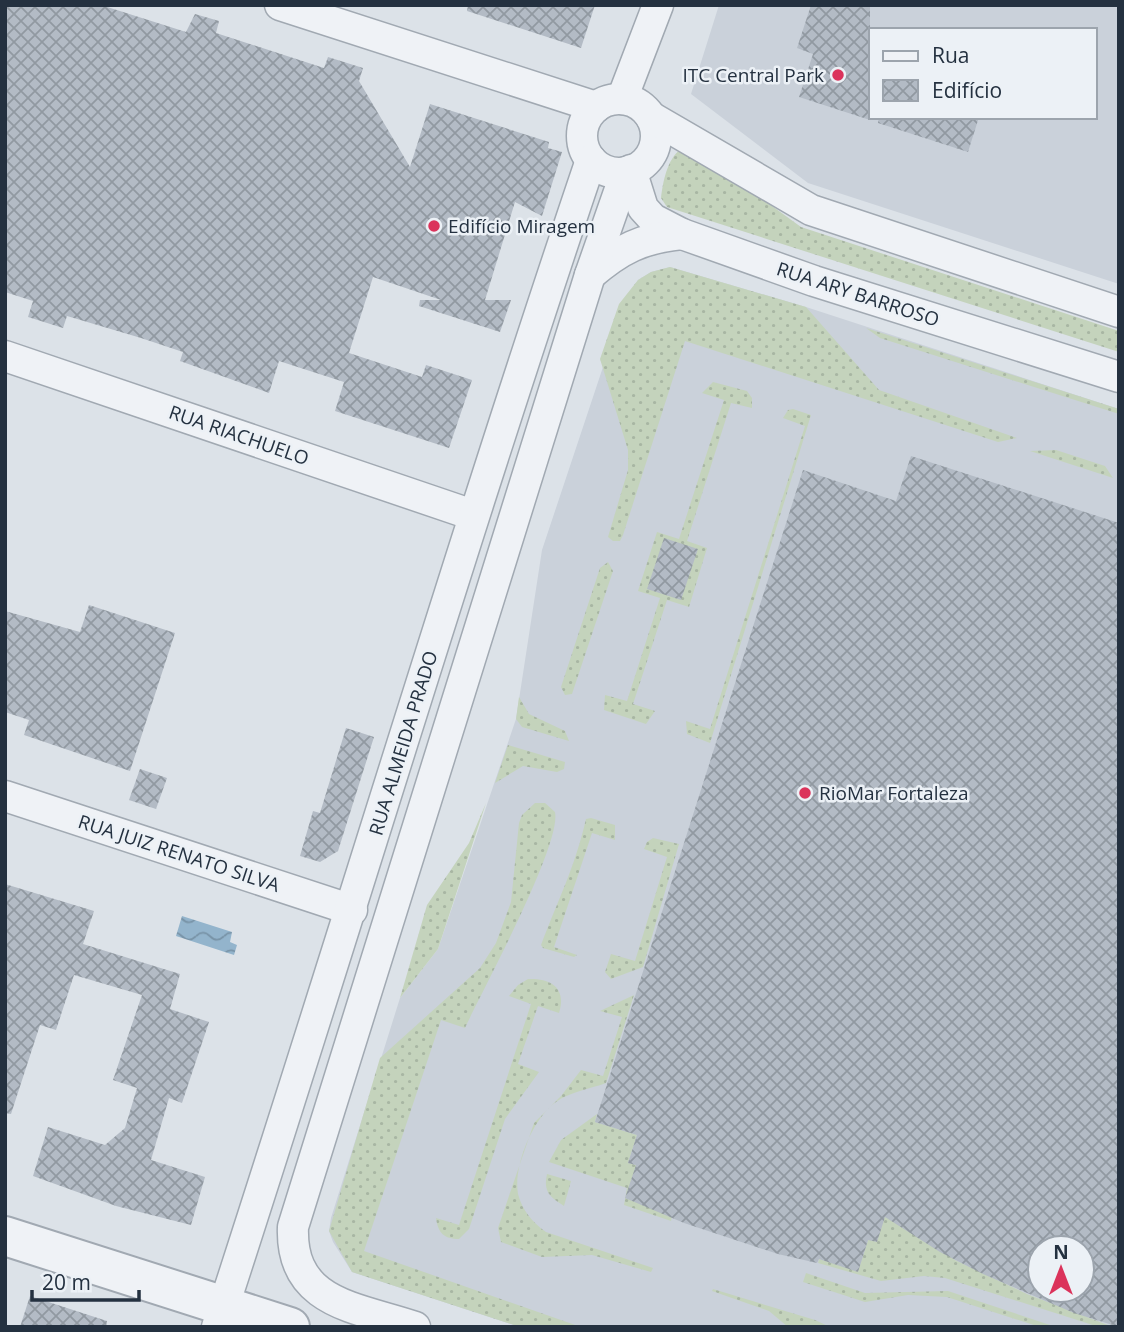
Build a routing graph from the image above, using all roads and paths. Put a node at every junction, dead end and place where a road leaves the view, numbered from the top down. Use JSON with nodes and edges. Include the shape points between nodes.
{"nodes":[{"id":1,"x":281,"y":5,"type":"edge"},
{"id":2,"x":658,"y":5,"type":"edge"},
{"id":3,"x":628,"y":108,"type":"junction"},
{"id":4,"x":591,"y":160,"type":"junction"},
{"id":5,"x":629,"y":171,"type":"junction"},
{"id":6,"x":682,"y":234,"type":"junction"},
{"id":7,"x":590,"y":275,"type":"junction"},
{"id":8,"x":1119,"y":312,"type":"edge"},
{"id":9,"x":5,"y":356,"type":"edge"},
{"id":10,"x":1119,"y":377,"type":"edge"},
{"id":11,"x":473,"y":515,"type":"junction"},
{"id":12,"x":5,"y":796,"type":"edge"},
{"id":13,"x":352,"y":910,"type":"junction"},
{"id":14,"x":5,"y":1236,"type":"edge"},
{"id":15,"x":221,"y":1316,"type":"edge"},
{"id":16,"x":290,"y":1327,"type":"edge"},
{"id":17,"x":415,"y":1327,"type":"edge"}],
"edges":[{"from":1,"to":3,"type":"street"},
{"from":2,"to":3,"type":"street"},
{"from":3,"to":4,"type":"street","via":[[582,127],[584,150]]},
{"from":3,"to":5,"type":"street","via":[[656,138],[641,165]]},
{"from":3,"to":8,"type":"street","via":[[811,210]]},
{"from":4,"to":5,"type":"street","via":[[607,170]]},
{"from":4,"to":11,"type":"street","name":"RUA ALMEIDA PRADO"},
{"from":5,"to":6,"type":"street","name":"RUA ARY BARROSO","via":[[643,208],[653,219]]},
{"from":5,"to":7,"type":"street","name":"RUA ALMEIDA PRADO"},
{"from":6,"to":7,"type":"street","via":[[650,237]]},
{"from":6,"to":10,"type":"street","name":"RUA ARY BARROSO","via":[[814,281]]},
{"from":7,"to":17,"type":"street","name":"RUA ALMEIDA PRADO","via":[[292,1227],[291,1249],[304,1277],[325,1297]]},
{"from":9,"to":11,"type":"street","name":"RUA RIACHUELO"},
{"from":11,"to":13,"type":"street","name":"RUA ALMEIDA PRADO"},
{"from":12,"to":13,"type":"street","name":"RUA JUIZ RENATO SILVA"},
{"from":13,"to":15,"type":"street","name":"RUA ALMEIDA PRADO"},
{"from":14,"to":15,"type":"street"},
{"from":15,"to":16,"type":"street"}]}
